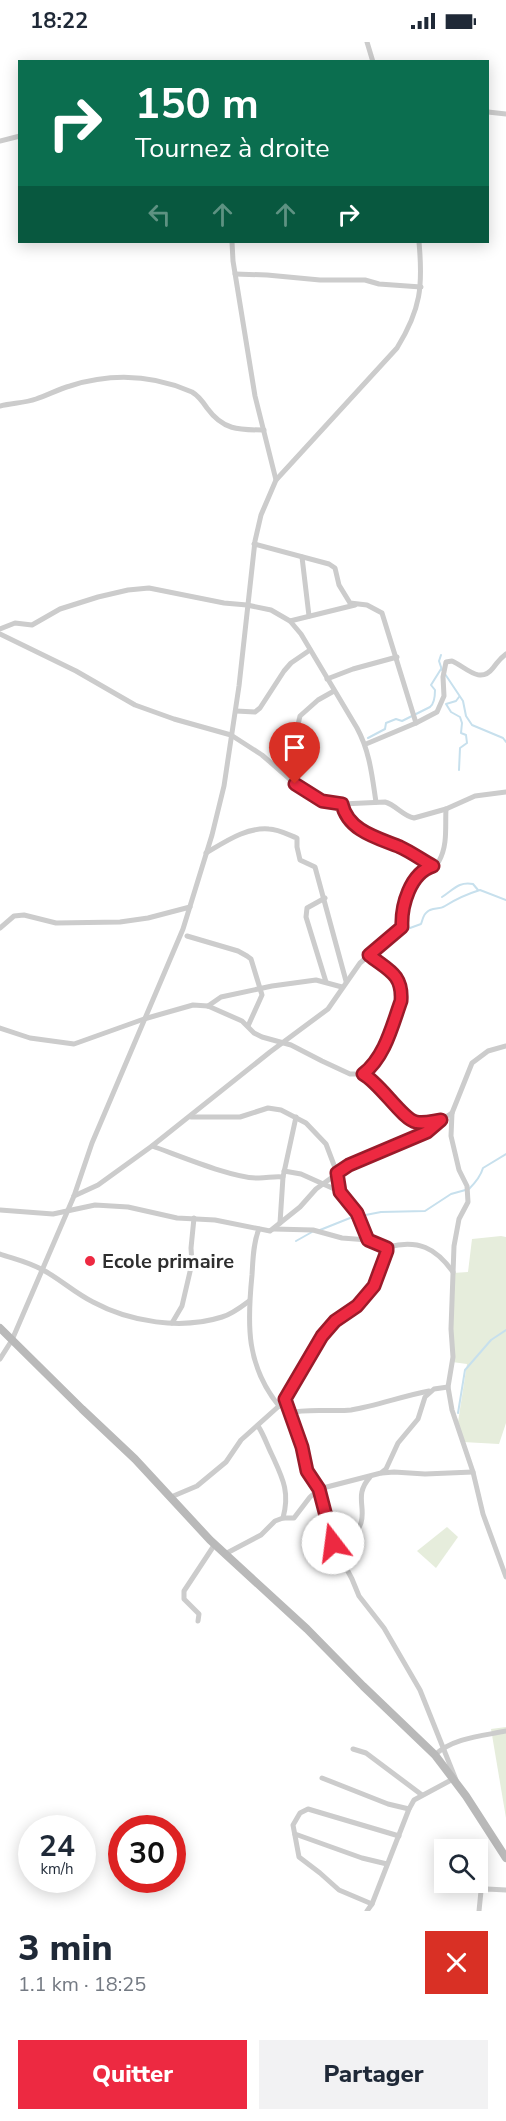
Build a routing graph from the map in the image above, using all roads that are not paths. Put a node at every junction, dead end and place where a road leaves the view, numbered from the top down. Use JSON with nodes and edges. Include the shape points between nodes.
{"nodes":[{"id":1,"x":367,"y":42,"type":"edge"},
{"id":2,"x":372,"y":60,"type":"edge"},
{"id":3,"x":489,"y":112,"type":"edge"},
{"id":4,"x":506,"y":114,"type":"edge"},
{"id":5,"x":18,"y":136,"type":"edge"},
{"id":6,"x":0,"y":141,"type":"edge"},
{"id":7,"x":232,"y":243,"type":"edge"},
{"id":8,"x":419,"y":243,"type":"edge"},
{"id":9,"x":236,"y":274,"type":"junction"},
{"id":10,"x":421,"y":287,"type":"junction"},
{"id":11,"x":0,"y":406,"type":"edge"},
{"id":12,"x":264,"y":430,"type":"junction"},
{"id":13,"x":276,"y":480,"type":"junction"},
{"id":14,"x":254,"y":544,"type":"junction"},
{"id":15,"x":302,"y":557,"type":"junction"},
{"id":16,"x":357,"y":604,"type":"junction"},
{"id":17,"x":248,"y":605,"type":"junction"},
{"id":18,"x":309,"y":616,"type":"junction"},
{"id":19,"x":290,"y":621,"type":"junction"},
{"id":20,"x":0,"y":629,"type":"edge"},
{"id":21,"x":0,"y":634,"type":"edge"},
{"id":22,"x":310,"y":650,"type":"junction"},
{"id":23,"x":506,"y":654,"type":"edge"},
{"id":24,"x":397,"y":657,"type":"junction"},
{"id":25,"x":327,"y":679,"type":"junction"},
{"id":26,"x":334,"y":691,"type":"junction"},
{"id":27,"x":236,"y":711,"type":"junction"},
{"id":28,"x":416,"y":723,"type":"junction"},
{"id":29,"x":231,"y":735,"type":"junction"},
{"id":30,"x":366,"y":744,"type":"junction"},
{"id":31,"x":281,"y":771,"type":"junction"},
{"id":32,"x":506,"y":792,"type":"edge"},
{"id":33,"x":376,"y":802,"type":"junction"},
{"id":34,"x":342,"y":804,"type":"junction"},
{"id":35,"x":446,"y":809,"type":"junction"},
{"id":36,"x":206,"y":853,"type":"junction"},
{"id":37,"x":433,"y":866,"type":"junction"},
{"id":38,"x":325,"y":898,"type":"junction"},
{"id":39,"x":190,"y":907,"type":"junction"},
{"id":40,"x":0,"y":928,"type":"edge"},
{"id":41,"x":188,"y":936,"type":"dead end"},
{"id":42,"x":369,"y":955,"type":"junction"},
{"id":43,"x":346,"y":981,"type":"junction"},
{"id":44,"x":326,"y":982,"type":"junction"},
{"id":45,"x":342,"y":987,"type":"junction"},
{"id":46,"x":260,"y":988,"type":"junction"},
{"id":47,"x":208,"y":1006,"type":"junction"},
{"id":48,"x":144,"y":1019,"type":"junction"},
{"id":49,"x":248,"y":1026,"type":"junction"},
{"id":50,"x":0,"y":1028,"type":"edge"},
{"id":51,"x":283,"y":1042,"type":"junction"},
{"id":52,"x":506,"y":1046,"type":"edge"},
{"id":53,"x":363,"y":1074,"type":"junction"},
{"id":54,"x":452,"y":1113,"type":"junction"},
{"id":55,"x":190,"y":1117,"type":"junction"},
{"id":56,"x":296,"y":1117,"type":"junction"},
{"id":57,"x":441,"y":1120,"type":"junction"},
{"id":58,"x":152,"y":1146,"type":"junction"},
{"id":59,"x":337,"y":1173,"type":"junction"},
{"id":60,"x":283,"y":1174,"type":"junction"},
{"id":61,"x":323,"y":1184,"type":"junction"},
{"id":62,"x":340,"y":1192,"type":"junction"},
{"id":63,"x":74,"y":1196,"type":"junction"},
{"id":64,"x":0,"y":1210,"type":"edge"},
{"id":65,"x":68,"y":1211,"type":"junction"},
{"id":66,"x":194,"y":1218,"type":"junction"},
{"id":67,"x":280,"y":1223,"type":"junction"},
{"id":68,"x":259,"y":1229,"type":"junction"},
{"id":69,"x":274,"y":1229,"type":"junction"},
{"id":70,"x":368,"y":1240,"type":"junction"},
{"id":71,"x":387,"y":1248,"type":"junction"},
{"id":72,"x":0,"y":1254,"type":"edge"},
{"id":73,"x":42,"y":1269,"type":"junction"},
{"id":74,"x":454,"y":1273,"type":"junction"},
{"id":75,"x":249,"y":1301,"type":"junction"},
{"id":76,"x":172,"y":1323,"type":"junction"},
{"id":77,"x":0,"y":1328,"type":"edge"},
{"id":78,"x":12,"y":1340,"type":"junction"},
{"id":79,"x":0,"y":1359,"type":"edge"},
{"id":80,"x":448,"y":1387,"type":"junction"},
{"id":81,"x":430,"y":1391,"type":"junction"},
{"id":82,"x":285,"y":1399,"type":"junction"},
{"id":83,"x":279,"y":1406,"type":"junction"},
{"id":84,"x":289,"y":1413,"type":"junction"},
{"id":85,"x":258,"y":1426,"type":"junction"},
{"id":86,"x":473,"y":1472,"type":"junction"},
{"id":87,"x":381,"y":1473,"type":"junction"},
{"id":88,"x":371,"y":1475,"type":"junction"},
{"id":89,"x":319,"y":1489,"type":"junction"},
{"id":90,"x":171,"y":1497,"type":"junction"},
{"id":91,"x":283,"y":1518,"type":"junction"},
{"id":92,"x":214,"y":1544,"type":"junction"},
{"id":93,"x":225,"y":1554,"type":"junction"},
{"id":94,"x":339,"y":1556,"type":"junction"},
{"id":95,"x":506,"y":1577,"type":"edge"},
{"id":96,"x":198,"y":1621,"type":"dead end"},
{"id":97,"x":506,"y":1731,"type":"edge"},
{"id":98,"x":444,"y":1746,"type":"junction"},
{"id":99,"x":353,"y":1749,"type":"dead end"},
{"id":100,"x":435,"y":1755,"type":"junction"},
{"id":101,"x":322,"y":1779,"type":"dead end"},
{"id":102,"x":453,"y":1779,"type":"junction"},
{"id":103,"x":460,"y":1789,"type":"junction"},
{"id":104,"x":422,"y":1795,"type":"junction"},
{"id":105,"x":409,"y":1809,"type":"junction"},
{"id":106,"x":294,"y":1833,"type":"junction"},
{"id":107,"x":399,"y":1836,"type":"junction"},
{"id":108,"x":506,"y":1858,"type":"edge"},
{"id":109,"x":387,"y":1864,"type":"junction"},
{"id":110,"x":506,"y":1890,"type":"edge"},
{"id":111,"x":372,"y":1904,"type":"junction"},
{"id":112,"x":367,"y":1911,"type":"edge"},
{"id":113,"x":479,"y":1911,"type":"edge"}],
"edges":[{"from":1,"to":2,"type":"street"},
{"from":3,"to":4,"type":"street"},
{"from":5,"to":6,"type":"street"},
{"from":7,"to":9,"type":"street"},
{"from":8,"to":10,"type":"street"},
{"from":9,"to":10,"type":"street"},
{"from":9,"to":12,"type":"street"},
{"from":10,"to":13,"type":"street","via":[[410,328],[397,348]]},
{"from":11,"to":12,"type":"street","via":[[36,399],[77,384],[126,376],[198,396],[223,425]]},
{"from":12,"to":13,"type":"street"},
{"from":13,"to":14,"type":"street"},
{"from":14,"to":15,"type":"street"},
{"from":14,"to":17,"type":"street"},
{"from":15,"to":16,"type":"street","via":[[336,568],[343,594],[350,603]]},
{"from":15,"to":18,"type":"street"},
{"from":16,"to":18,"type":"street"},
{"from":16,"to":24,"type":"street","via":[[382,613]]},
{"from":17,"to":19,"type":"street","via":[[271,610]]},
{"from":17,"to":20,"type":"street","via":[[148,588],[60,609],[32,625],[15,623]]},
{"from":17,"to":27,"type":"street"},
{"from":18,"to":19,"type":"street"},
{"from":19,"to":22,"type":"street"},
{"from":21,"to":29,"type":"street","via":[[135,705]]},
{"from":22,"to":25,"type":"street"},
{"from":22,"to":27,"type":"street","via":[[284,671],[260,708],[255,712]]},
{"from":23,"to":28,"type":"street","via":[[482,676],[452,661],[446,662],[441,705],[437,712]]},
{"from":24,"to":25,"type":"street"},
{"from":24,"to":28,"type":"street"},
{"from":25,"to":26,"type":"street"},
{"from":26,"to":30,"type":"street"},
{"from":26,"to":31,"type":"street","via":[[300,716],[292,750]]},
{"from":27,"to":29,"type":"street"},
{"from":28,"to":30,"type":"street"},
{"from":29,"to":31,"type":"street"},
{"from":29,"to":36,"type":"street","via":[[224,786]]},
{"from":30,"to":33,"type":"street"},
{"from":31,"to":34,"type":"street","via":[[322,801]]},
{"from":32,"to":35,"type":"street","via":[[475,796]]},
{"from":33,"to":34,"type":"street"},
{"from":33,"to":35,"type":"street","via":[[390,804],[414,818]]},
{"from":34,"to":37,"type":"street","via":[[346,816],[369,835]]},
{"from":35,"to":37,"type":"street","via":[[445,842]]},
{"from":36,"to":38,"type":"street","via":[[247,832],[270,829],[293,836],[298,841],[300,860],[315,867]]},
{"from":36,"to":39,"type":"street"},
{"from":37,"to":42,"type":"street","via":[[421,872],[409,892],[402,906],[402,927]]},
{"from":38,"to":43,"type":"street"},
{"from":38,"to":44,"type":"street","via":[[307,908],[306,916]]},
{"from":39,"to":40,"type":"street","via":[[120,922],[56,923],[14,916]]},
{"from":39,"to":48,"type":"street"},
{"from":41,"to":46,"type":"street","via":[[251,959]]},
{"from":42,"to":43,"type":"street"},
{"from":42,"to":53,"type":"street","via":[[398,977],[402,991],[381,1056]]},
{"from":43,"to":45,"type":"street"},
{"from":44,"to":45,"type":"street"},
{"from":44,"to":46,"type":"street"},
{"from":45,"to":51,"type":"street","via":[[328,1009]]},
{"from":46,"to":47,"type":"street","via":[[221,997]]},
{"from":46,"to":49,"type":"street","via":[[262,995]]},
{"from":47,"to":48,"type":"street","via":[[193,1005]]},
{"from":47,"to":49,"type":"street"},
{"from":48,"to":50,"type":"street","via":[[74,1044],[30,1038]]},
{"from":48,"to":63,"type":"street"},
{"from":49,"to":51,"type":"street","via":[[262,1037]]},
{"from":51,"to":53,"type":"street","via":[[350,1074]]},
{"from":51,"to":55,"type":"street"},
{"from":52,"to":54,"type":"street","via":[[488,1051],[472,1064]]},
{"from":53,"to":57,"type":"street","via":[[410,1120]]},
{"from":54,"to":57,"type":"street"},
{"from":54,"to":74,"type":"street","via":[[451,1136],[468,1195],[454,1246]]},
{"from":55,"to":56,"type":"street","via":[[240,1117],[268,1108]]},
{"from":55,"to":58,"type":"street"},
{"from":56,"to":59,"type":"street","via":[[326,1144]]},
{"from":56,"to":60,"type":"street"},
{"from":57,"to":59,"type":"street","via":[[427,1132]]},
{"from":58,"to":60,"type":"street","via":[[240,1175],[260,1179]]},
{"from":58,"to":63,"type":"street","via":[[98,1185]]},
{"from":59,"to":61,"type":"street"},
{"from":59,"to":62,"type":"street"},
{"from":60,"to":61,"type":"street","via":[[301,1174]]},
{"from":60,"to":67,"type":"street"},
{"from":61,"to":62,"type":"street"},
{"from":61,"to":67,"type":"street"},
{"from":62,"to":70,"type":"street","via":[[357,1213]]},
{"from":63,"to":65,"type":"street"},
{"from":64,"to":65,"type":"street","via":[[53,1214]]},
{"from":65,"to":66,"type":"street","via":[[84,1206],[128,1207]]},
{"from":65,"to":73,"type":"street"},
{"from":66,"to":68,"type":"street"},
{"from":66,"to":76,"type":"street","via":[[192,1263],[182,1306]]},
{"from":67,"to":69,"type":"street"},
{"from":68,"to":69,"type":"street"},
{"from":68,"to":75,"type":"street"},
{"from":69,"to":70,"type":"street","via":[[313,1230]]},
{"from":70,"to":71,"type":"street"},
{"from":71,"to":74,"type":"street","via":[[403,1244],[429,1248]]},
{"from":71,"to":82,"type":"street","via":[[374,1286],[322,1336]]},
{"from":72,"to":73,"type":"street"},
{"from":73,"to":76,"type":"street","via":[[103,1308],[160,1324]]},
{"from":73,"to":78,"type":"street"},
{"from":74,"to":80,"type":"street","via":[[453,1357]]},
{"from":75,"to":76,"type":"street","via":[[223,1317]]},
{"from":75,"to":83,"type":"street","via":[[249,1331],[259,1375]]},
{"from":77,"to":78,"type":"street"},
{"from":78,"to":79,"type":"street"},
{"from":78,"to":90,"type":"street"},
{"from":80,"to":81,"type":"street"},
{"from":80,"to":86,"type":"street"},
{"from":81,"to":84,"type":"street","via":[[372,1406]]},
{"from":81,"to":87,"type":"street","via":[[418,1419]]},
{"from":82,"to":83,"type":"street"},
{"from":82,"to":84,"type":"street"},
{"from":83,"to":85,"type":"street"},
{"from":84,"to":89,"type":"street","via":[[307,1471]]},
{"from":85,"to":90,"type":"street","via":[[241,1440],[226,1462],[197,1486]]},
{"from":85,"to":91,"type":"street","via":[[282,1473],[286,1504]]},
{"from":86,"to":87,"type":"street"},
{"from":86,"to":95,"type":"street","via":[[483,1514]]},
{"from":87,"to":88,"type":"street"},
{"from":88,"to":89,"type":"street"},
{"from":88,"to":94,"type":"street","via":[[362,1491],[361,1523]]},
{"from":89,"to":91,"type":"street","via":[[294,1518]]},
{"from":89,"to":94,"type":"street"},
{"from":90,"to":92,"type":"street"},
{"from":91,"to":93,"type":"street"},
{"from":92,"to":93,"type":"street"},
{"from":92,"to":96,"type":"street","via":[[184,1591],[184,1599],[199,1614]]},
{"from":93,"to":100,"type":"street"},
{"from":94,"to":98,"type":"street","via":[[359,1596],[384,1628],[420,1690]]},
{"from":97,"to":98,"type":"street"},
{"from":98,"to":100,"type":"street"},
{"from":98,"to":103,"type":"street"},
{"from":99,"to":104,"type":"street","via":[[366,1753]]},
{"from":100,"to":102,"type":"street"},
{"from":101,"to":105,"type":"street"},
{"from":102,"to":103,"type":"street"},
{"from":102,"to":104,"type":"street"},
{"from":103,"to":108,"type":"street"},
{"from":104,"to":105,"type":"street"},
{"from":105,"to":107,"type":"street"},
{"from":106,"to":107,"type":"street","via":[[294,1822],[308,1809]]},
{"from":106,"to":109,"type":"street"},
{"from":106,"to":111,"type":"street","via":[[303,1861],[339,1890]]},
{"from":107,"to":109,"type":"street"},
{"from":109,"to":111,"type":"street"},
{"from":110,"to":113,"type":"street","via":[[481,1891]]},
{"from":111,"to":112,"type":"street"}]}
